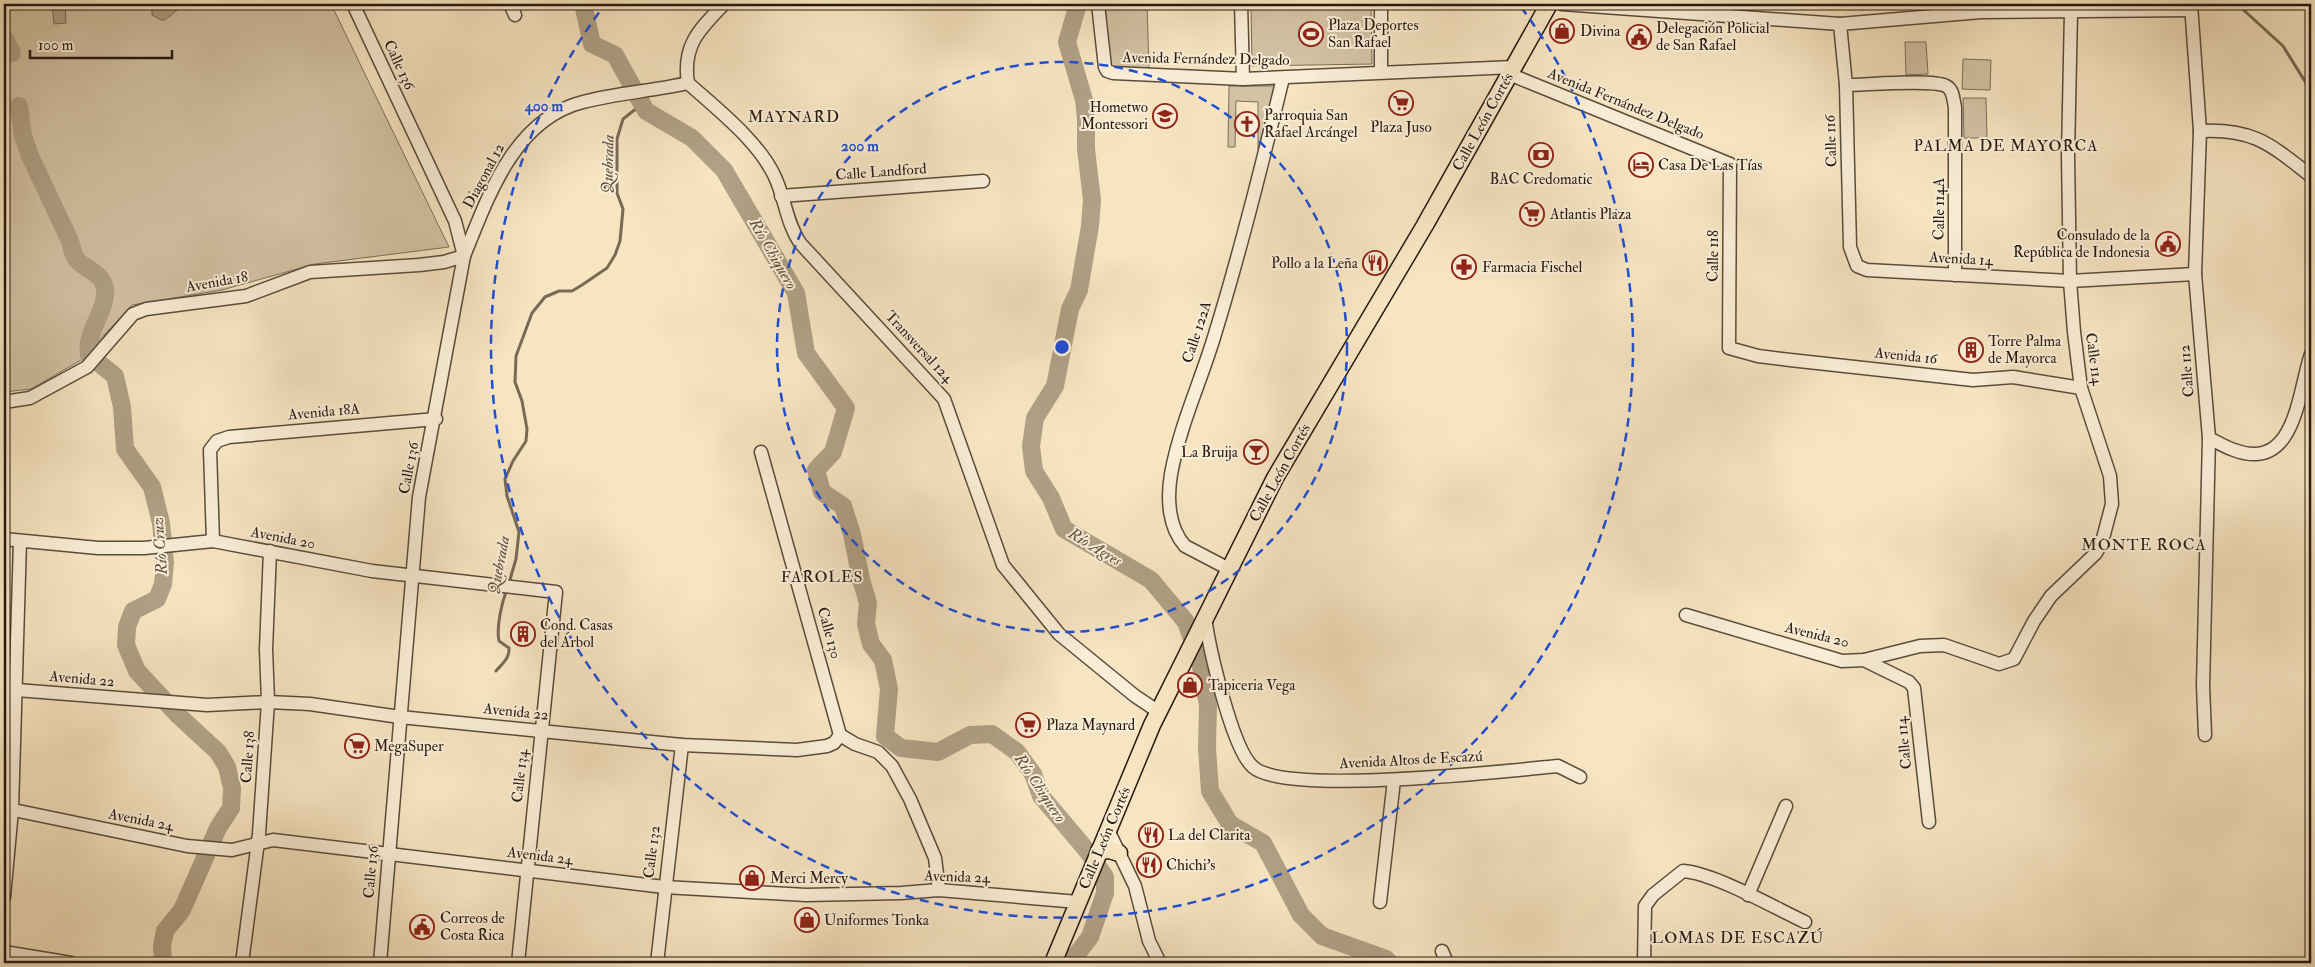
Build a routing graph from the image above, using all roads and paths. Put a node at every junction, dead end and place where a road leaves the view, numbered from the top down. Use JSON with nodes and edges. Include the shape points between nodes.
{"nodes":[{"id":1,"x":353,"y":4,"type":"edge"},
{"id":2,"x":724,"y":4,"type":"edge"},
{"id":3,"x":1098,"y":4,"type":"edge"},
{"id":4,"x":1241,"y":4,"type":"edge"},
{"id":5,"x":1381,"y":4,"type":"edge"},
{"id":6,"x":1549,"y":4,"type":"edge"},
{"id":7,"x":1562,"y":4,"type":"edge"},
{"id":8,"x":2191,"y":7,"type":"edge"},
{"id":9,"x":2071,"y":12,"type":"junction"},
{"id":10,"x":1840,"y":24,"type":"junction"},
{"id":11,"x":1511,"y":71,"type":"junction"},
{"id":12,"x":1381,"y":72,"type":"junction"},
{"id":13,"x":1283,"y":78,"type":"junction"},
{"id":14,"x":1243,"y":79,"type":"junction"},
{"id":15,"x":688,"y":83,"type":"junction"},
{"id":16,"x":1846,"y":85,"type":"junction"},
{"id":17,"x":2200,"y":131,"type":"junction"},
{"id":18,"x":1730,"y":164,"type":"joint"},
{"id":19,"x":2311,"y":176,"type":"edge"},
{"id":20,"x":983,"y":181,"type":"dead end"},
{"id":21,"x":781,"y":196,"type":"junction"},
{"id":22,"x":479,"y":220,"type":"junction"},
{"id":23,"x":455,"y":221,"type":"junction"},
{"id":24,"x":464,"y":256,"type":"junction"},
{"id":25,"x":1852,"y":257,"type":"joint"},
{"id":26,"x":2196,"y":274,"type":"junction"},
{"id":27,"x":1955,"y":275,"type":"junction"},
{"id":28,"x":2070,"y":281,"type":"junction"},
{"id":29,"x":1729,"y":348,"type":"joint"},
{"id":30,"x":2311,"y":354,"type":"edge"},
{"id":31,"x":2081,"y":388,"type":"junction"},
{"id":32,"x":4,"y":402,"type":"edge"},
{"id":33,"x":436,"y":419,"type":"junction"},
{"id":34,"x":2209,"y":438,"type":"junction"},
{"id":35,"x":761,"y":452,"type":"dead end"},
{"id":36,"x":4,"y":540,"type":"edge"},
{"id":37,"x":213,"y":541,"type":"junction"},
{"id":38,"x":20,"y":542,"type":"junction"},
{"id":39,"x":270,"y":551,"type":"junction"},
{"id":40,"x":1228,"y":569,"type":"junction"},
{"id":41,"x":414,"y":576,"type":"junction"},
{"id":42,"x":556,"y":592,"type":"joint"},
{"id":43,"x":1686,"y":615,"type":"dead end"},
{"id":44,"x":1202,"y":624,"type":"junction"},
{"id":45,"x":1864,"y":660,"type":"junction"},
{"id":46,"x":1999,"y":664,"type":"joint"},
{"id":47,"x":10,"y":689,"type":"edge"},
{"id":48,"x":268,"y":702,"type":"junction"},
{"id":49,"x":1159,"y":712,"type":"junction"},
{"id":50,"x":400,"y":717,"type":"junction"},
{"id":51,"x":541,"y":731,"type":"junction"},
{"id":52,"x":840,"y":735,"type":"junction"},
{"id":53,"x":2205,"y":735,"type":"dead end"},
{"id":54,"x":682,"y":745,"type":"junction"},
{"id":55,"x":1580,"y":777,"type":"dead end"},
{"id":56,"x":1394,"y":780,"type":"junction"},
{"id":57,"x":1786,"y":806,"type":"dead end"},
{"id":58,"x":8,"y":809,"type":"edge"},
{"id":59,"x":1929,"y":822,"type":"dead end"},
{"id":60,"x":1108,"y":830,"type":"junction"},
{"id":61,"x":257,"y":845,"type":"junction"},
{"id":62,"x":1098,"y":852,"type":"junction"},
{"id":63,"x":1119,"y":853,"type":"junction"},
{"id":64,"x":389,"y":854,"type":"junction"},
{"id":65,"x":526,"y":870,"type":"junction"},
{"id":66,"x":664,"y":887,"type":"junction"},
{"id":67,"x":938,"y":890,"type":"junction"},
{"id":68,"x":1748,"y":895,"type":"junction"},
{"id":69,"x":4,"y":897,"type":"edge"},
{"id":70,"x":1078,"y":902,"type":"junction"},
{"id":71,"x":1380,"y":902,"type":"dead end"},
{"id":72,"x":1805,"y":922,"type":"dead end"},
{"id":73,"x":4,"y":952,"type":"edge"},
{"id":74,"x":71,"y":963,"type":"edge"},
{"id":75,"x":242,"y":963,"type":"edge"},
{"id":76,"x":380,"y":963,"type":"edge"},
{"id":77,"x":518,"y":963,"type":"edge"},
{"id":78,"x":656,"y":963,"type":"edge"},
{"id":79,"x":1053,"y":963,"type":"edge"},
{"id":80,"x":1160,"y":963,"type":"edge"},
{"id":81,"x":1644,"y":963,"type":"edge"}],
"edges":[{"from":1,"to":23,"type":"street","name":"Calle 136"},
{"from":2,"to":15,"type":"street","via":[[704,24],[688,48]]},
{"from":3,"to":14,"type":"street","name":"Avenida Fernández Delgado","via":[[1107,71]]},
{"from":4,"to":14,"type":"street"},
{"from":5,"to":12,"type":"street"},
{"from":6,"to":11,"type":"main road","name":"Calle León Cortés"},
{"from":7,"to":10,"type":"street"},
{"from":8,"to":9,"type":"street"},
{"from":8,"to":17,"type":"street","name":"Calle 112"},
{"from":9,"to":10,"type":"street","via":[[1981,12]]},
{"from":9,"to":28,"type":"street","name":"Calle 114"},
{"from":10,"to":16,"type":"street","name":"Calle 116"},
{"from":11,"to":12,"type":"street","name":"Avenida Fernández Delgado"},
{"from":11,"to":18,"type":"street","name":"Avenida Fernández Delgado"},
{"from":11,"to":40,"type":"main road","name":"Calle León Cortés","via":[[1425,225],[1275,478]]},
{"from":12,"to":13,"type":"street","name":"Avenida Fernández Delgado"},
{"from":13,"to":14,"type":"street","name":"Avenida Fernández Delgado"},
{"from":13,"to":40,"type":"street","name":"Calle 122A","via":[[1215,336],[1185,418],[1171,474],[1171,517],[1180,540],[1185,546]]},
{"from":15,"to":21,"type":"street","name":"Transversal 124","via":[[766,161]]},
{"from":15,"to":22,"type":"street","name":"Diagonal 12","via":[[582,102],[548,116],[511,155]]},
{"from":16,"to":25,"type":"street","name":"Calle 116"},
{"from":16,"to":27,"type":"street","name":"Calle 114A","via":[[1931,84],[1946,86],[1952,92]]},
{"from":17,"to":19,"type":"street","via":[[2223,130],[2258,138]]},
{"from":17,"to":26,"type":"street","name":"Calle 112"},
{"from":18,"to":29,"type":"street","name":"Calle 118"},
{"from":20,"to":21,"type":"street","name":"Calle Landford"},
{"from":21,"to":49,"type":"street","name":"Transversal 124","via":[[800,243],[944,398],[1003,564],[1059,634]]},
{"from":22,"to":23,"type":"street"},
{"from":22,"to":24,"type":"street","name":"Diagonal 12"},
{"from":23,"to":24,"type":"street","name":"Calle 136"},
{"from":24,"to":32,"type":"street","name":"Avenida 18","via":[[419,265],[310,272],[246,296],[146,309],[133,314],[87,367],[30,398]]},
{"from":24,"to":33,"type":"street","name":"Calle 136"},
{"from":25,"to":27,"type":"street","name":"Avenida 14","via":[[1857,266],[1868,270]]},
{"from":26,"to":28,"type":"street","name":"Avenida 14"},
{"from":26,"to":34,"type":"street","name":"Calle 112"},
{"from":27,"to":28,"type":"street","name":"Avenida 14"},
{"from":28,"to":31,"type":"street","name":"Calle 114"},
{"from":29,"to":31,"type":"street","name":"Avenida 16","via":[[1790,360],[1973,380],[2012,377]]},
{"from":30,"to":34,"type":"street","via":[[2297,411],[2287,435],[2276,447],[2252,454]]},
{"from":31,"to":46,"type":"street","name":"Calle 114","via":[[2110,476],[2112,504],[2102,542],[2096,553],[2051,596],[2014,659]]},
{"from":33,"to":37,"type":"street","name":"Avenida 18A","via":[[229,437],[217,441],[210,450]]},
{"from":33,"to":41,"type":"street","name":"Calle 136","via":[[419,497]]},
{"from":34,"to":53,"type":"street","name":"Calle 112","via":[[2203,686]]},
{"from":35,"to":52,"type":"street","name":"Calle 130"},
{"from":36,"to":38,"type":"street","name":"Avenida 20"},
{"from":37,"to":38,"type":"street","name":"Avenida 20","via":[[144,548]]},
{"from":37,"to":39,"type":"street","name":"Avenida 20"},
{"from":38,"to":47,"type":"street"},
{"from":39,"to":41,"type":"street","name":"Avenida 20"},
{"from":39,"to":48,"type":"street","name":"Calle 138","via":[[266,649]]},
{"from":40,"to":44,"type":"main road","name":"Calle León Cortés"},
{"from":41,"to":42,"type":"street","name":"Avenida 20"},
{"from":41,"to":50,"type":"street","name":"Calle 136"},
{"from":42,"to":51,"type":"street","name":"Calle 134"},
{"from":43,"to":45,"type":"street","name":"Avenida 20","via":[[1842,661]]},
{"from":44,"to":49,"type":"main road","name":"Calle León Cortés"},
{"from":44,"to":56,"type":"street","name":"Avenida Altos de Escazú","via":[[1242,755],[1254,768],[1269,775],[1332,781]]},
{"from":45,"to":46,"type":"street","name":"Avenida 20","via":[[1920,646],[1944,645]]},
{"from":45,"to":59,"type":"street","name":"Calle 114","via":[[1909,682],[1914,688]]},
{"from":47,"to":48,"type":"street","name":"Avenida 22","via":[[207,706]]},
{"from":47,"to":58,"type":"street"},
{"from":48,"to":50,"type":"street","name":"Avenida 22","via":[[310,704]]},
{"from":48,"to":61,"type":"street","name":"Calle 138"},
{"from":49,"to":60,"type":"main road","name":"Calle León Cortés"},
{"from":50,"to":51,"type":"street","name":"Avenida 22"},
{"from":50,"to":64,"type":"street","name":"Calle 136"},
{"from":51,"to":54,"type":"street","name":"Avenida 22"},
{"from":51,"to":65,"type":"street","name":"Calle 134"},
{"from":52,"to":54,"type":"street","name":"Avenida 22","via":[[834,743],[826,746],[797,750]]},
{"from":52,"to":67,"type":"street","via":[[878,752],[892,766],[910,798],[935,858]]},
{"from":54,"to":66,"type":"street","name":"Calle 132"},
{"from":55,"to":56,"type":"street","name":"Avenida Altos de Escazú","via":[[1558,766]]},
{"from":56,"to":71,"type":"street"},
{"from":57,"to":68,"type":"street"},
{"from":58,"to":61,"type":"street","name":"Avenida 24","via":[[187,846],[243,849]]},
{"from":58,"to":69,"type":"street"},
{"from":60,"to":62,"type":"main road","name":"Calle León Cortés"},
{"from":60,"to":63,"type":"street"},
{"from":61,"to":64,"type":"street","name":"Avenida 24","via":[[274,840]]},
{"from":61,"to":75,"type":"street","name":"Calle 138"},
{"from":62,"to":63,"type":"main road","via":[[1109,850]]},
{"from":62,"to":70,"type":"main road","name":"Calle León Cortés"},
{"from":63,"to":80,"type":"street","via":[[1135,886],[1149,942]]},
{"from":64,"to":65,"type":"street","name":"Avenida 24"},
{"from":64,"to":76,"type":"street","name":"Calle 136"},
{"from":65,"to":66,"type":"street","name":"Avenida 24"},
{"from":65,"to":77,"type":"street","name":"Calle 134"},
{"from":66,"to":67,"type":"street","name":"Avenida 24","via":[[806,895]]},
{"from":66,"to":78,"type":"street","name":"Calle 132"},
{"from":67,"to":70,"type":"street","name":"Avenida 24"},
{"from":68,"to":72,"type":"street"},
{"from":68,"to":81,"type":"street","via":[[1693,872],[1683,871],[1653,895],[1645,906]]},
{"from":70,"to":79,"type":"main road","name":"Calle León Cortés"},
{"from":73,"to":74,"type":"street"}]}
